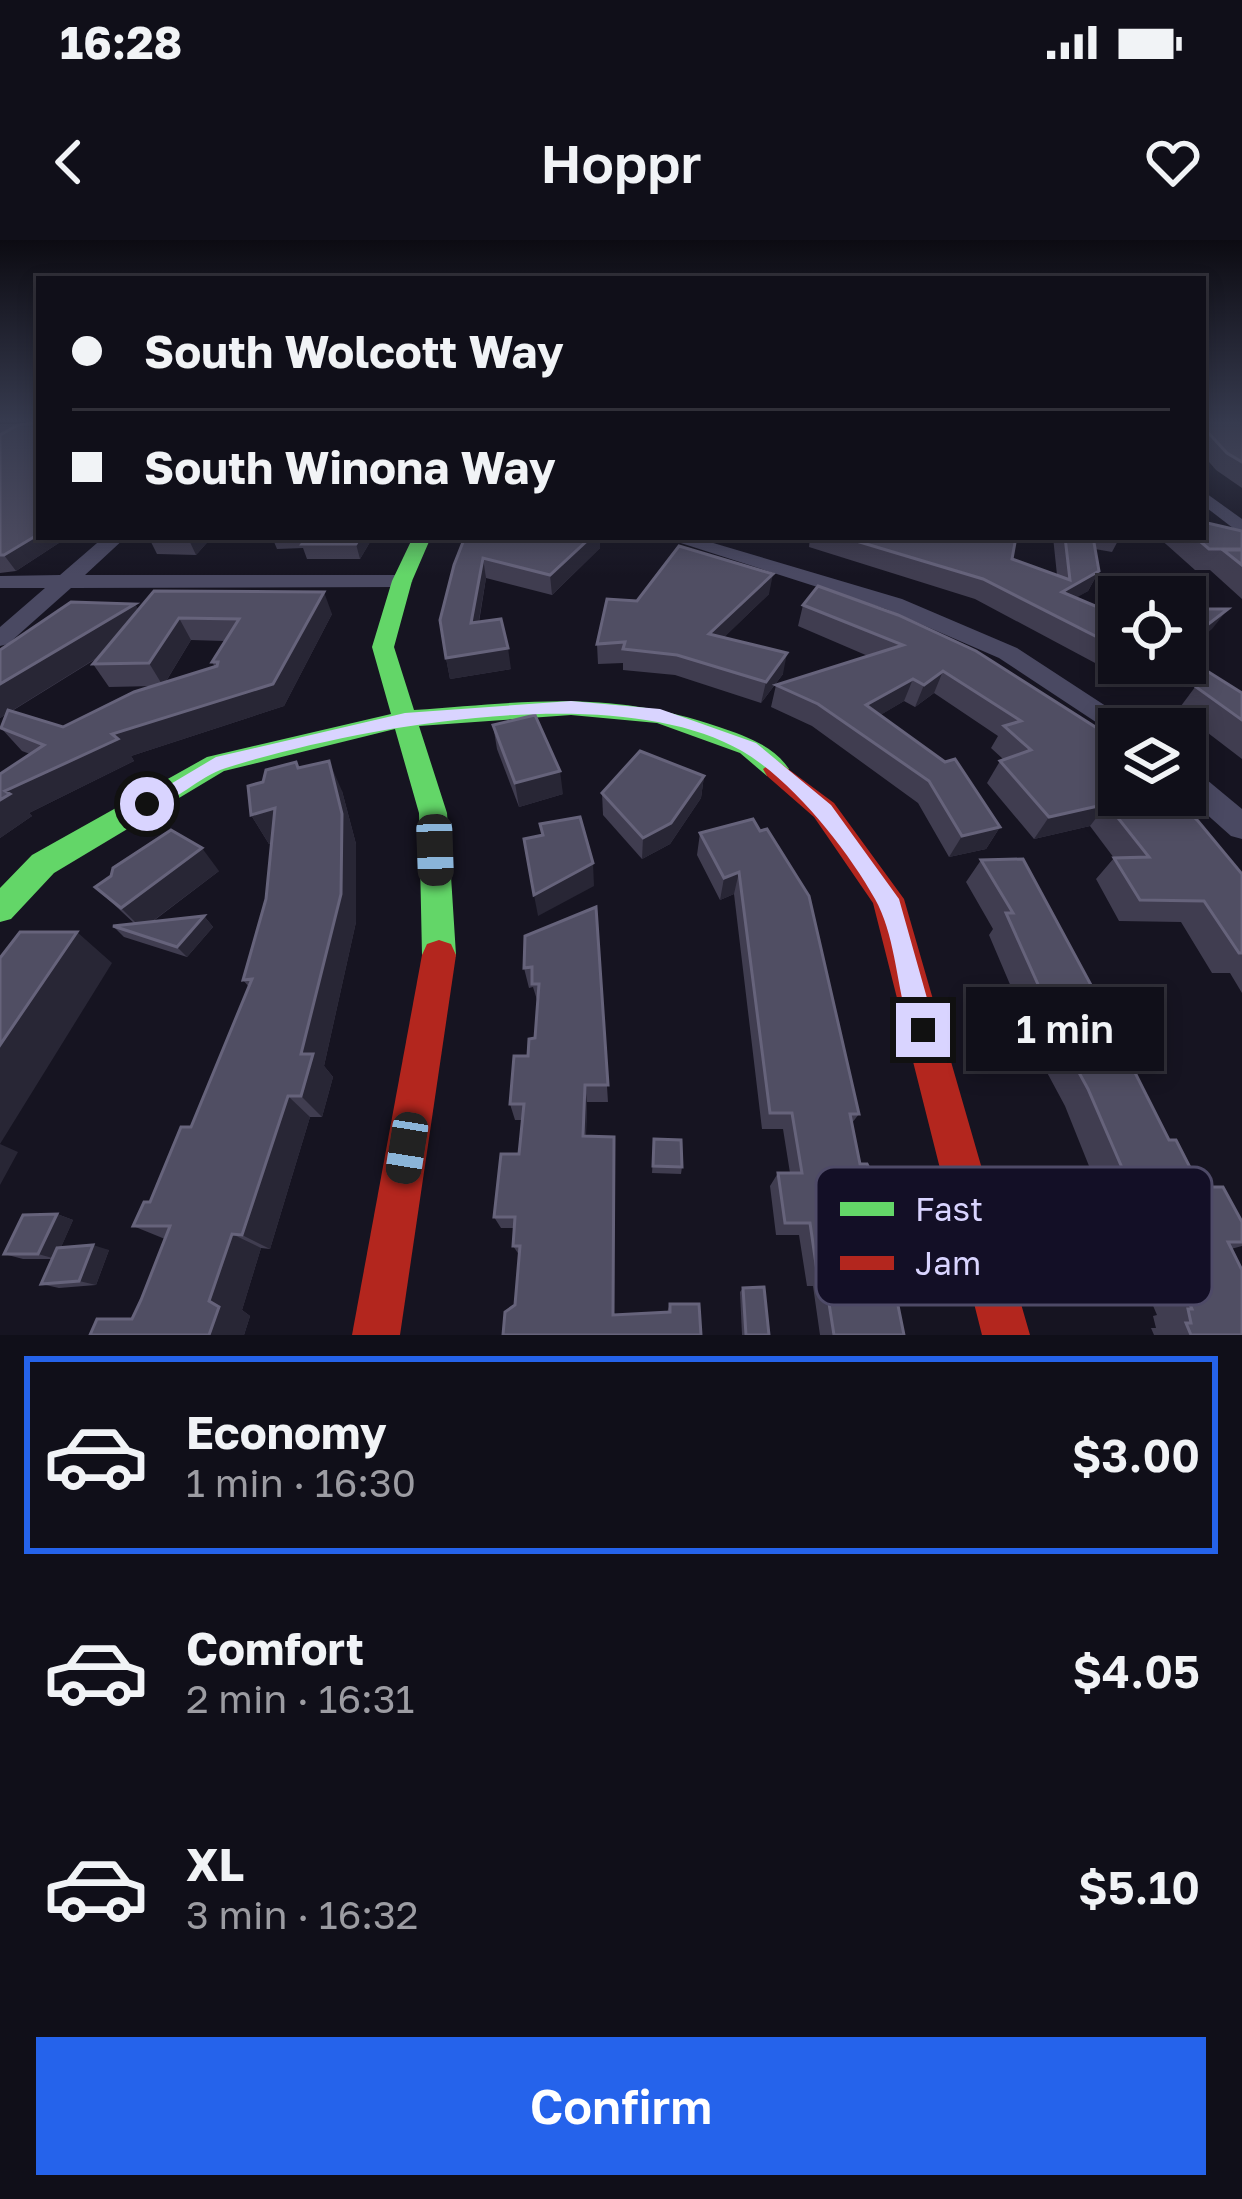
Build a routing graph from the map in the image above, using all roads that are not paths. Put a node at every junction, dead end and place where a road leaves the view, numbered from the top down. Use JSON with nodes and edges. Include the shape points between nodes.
{"nodes":[{"id":1,"x":1206,"y":498,"type":"edge"},
{"id":2,"x":1206,"y":520,"type":"edge"},
{"id":3,"x":1238,"y":523,"type":"edge"},
{"id":4,"x":113,"y":540,"type":"edge"},
{"id":5,"x":421,"y":540,"type":"edge"},
{"id":6,"x":683,"y":540,"type":"edge"},
{"id":7,"x":68,"y":581,"type":"junction"},
{"id":8,"x":402,"y":581,"type":"junction"},
{"id":9,"x":0,"y":582,"type":"edge"},
{"id":10,"x":0,"y":639,"type":"edge"},
{"id":11,"x":1098,"y":710,"type":"edge"},
{"id":12,"x":405,"y":719,"type":"junction"},
{"id":13,"x":1206,"y":796,"type":"edge"},
{"id":14,"x":1242,"y":827,"type":"edge"},
{"id":15,"x":0,"y":909,"type":"edge"},
{"id":16,"x":961,"y":1167,"type":"edge"},
{"id":17,"x":998,"y":1305,"type":"edge"},
{"id":18,"x":376,"y":1335,"type":"edge"},
{"id":19,"x":1006,"y":1335,"type":"edge"}],
"edges":[{"from":1,"to":3,"type":"street"},
{"from":2,"to":3,"type":"street"},
{"from":4,"to":7,"type":"street"},
{"from":5,"to":8,"type":"street"},
{"from":6,"to":11,"type":"street","via":[[894,604],[1008,653]]},
{"from":7,"to":8,"type":"street"},
{"from":7,"to":9,"type":"street"},
{"from":7,"to":10,"type":"street"},
{"from":8,"to":12,"type":"street","via":[[383,646]]},
{"from":12,"to":15,"type":"street","via":[[216,764],[43,865]]},
{"from":12,"to":16,"type":"street","via":[[571,707],[660,715],[749,747],[824,810],[888,899]]},
{"from":12,"to":18,"type":"street","via":[[433,813],[439,962]]},
{"from":13,"to":14,"type":"street"},
{"from":17,"to":19,"type":"street"}]}
